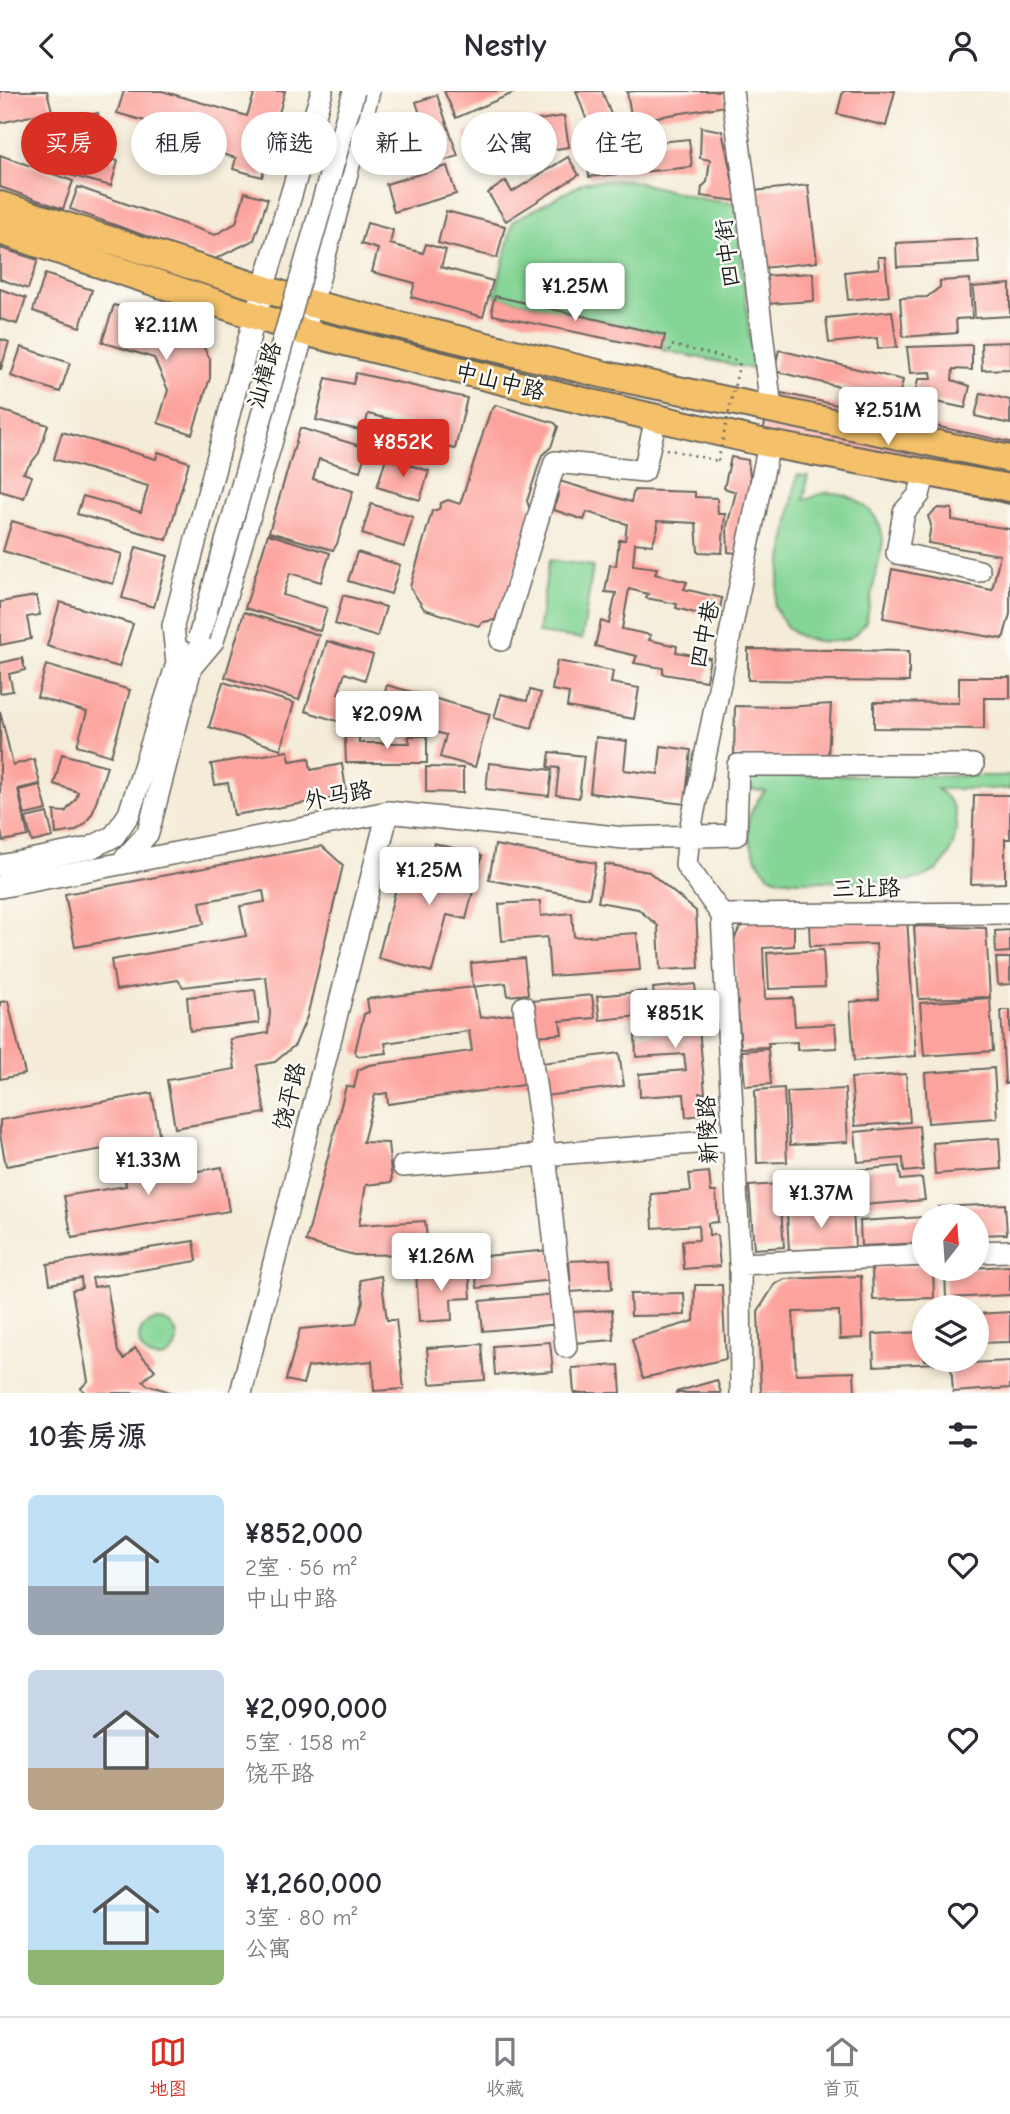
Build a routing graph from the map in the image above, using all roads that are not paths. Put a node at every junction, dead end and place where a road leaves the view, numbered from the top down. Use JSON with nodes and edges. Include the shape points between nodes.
{"nodes":[{"id":1,"x":322,"y":91,"type":"edge"},
{"id":2,"x":341,"y":91,"type":"edge"},
{"id":3,"x":732,"y":91,"type":"edge"},
{"id":4,"x":368,"y":92,"type":"edge"},
{"id":5,"x":0,"y":205,"type":"edge"},
{"id":6,"x":0,"y":231,"type":"edge"},
{"id":7,"x":263,"y":290,"type":"junction"},
{"id":8,"x":312,"y":304,"type":"junction"},
{"id":9,"x":255,"y":316,"type":"junction"},
{"id":10,"x":304,"y":332,"type":"junction"},
{"id":11,"x":771,"y":409,"type":"junction"},
{"id":12,"x":656,"y":418,"type":"junction"},
{"id":13,"x":769,"y":444,"type":"junction"},
{"id":14,"x":1010,"y":459,"type":"edge"},
{"id":15,"x":925,"y":472,"type":"junction"},
{"id":16,"x":1010,"y":488,"type":"edge"},
{"id":17,"x":979,"y":571,"type":"dead end"},
{"id":18,"x":193,"y":636,"type":"junction"},
{"id":19,"x":501,"y":640,"type":"dead end"},
{"id":20,"x":184,"y":665,"type":"junction"},
{"id":21,"x":973,"y":765,"type":"dead end"},
{"id":22,"x":388,"y":812,"type":"junction"},
{"id":23,"x":690,"y":835,"type":"junction"},
{"id":24,"x":122,"y":862,"type":"junction"},
{"id":25,"x":0,"y":866,"type":"edge"},
{"id":26,"x":0,"y":887,"type":"edge"},
{"id":27,"x":1010,"y":913,"type":"edge"},
{"id":28,"x":722,"y":915,"type":"junction"},
{"id":29,"x":524,"y":1007,"type":"dead end"},
{"id":30,"x":733,"y":1140,"type":"junction"},
{"id":31,"x":545,"y":1154,"type":"junction"},
{"id":32,"x":402,"y":1166,"type":"dead end"},
{"id":33,"x":1010,"y":1251,"type":"edge"},
{"id":34,"x":989,"y":1252,"type":"edge"},
{"id":35,"x":912,"y":1256,"type":"edge"},
{"id":36,"x":740,"y":1264,"type":"junction"},
{"id":37,"x":566,"y":1347,"type":"dead end"},
{"id":38,"x":241,"y":1393,"type":"edge"},
{"id":39,"x":741,"y":1393,"type":"edge"}],
"edges":[{"from":1,"to":7,"type":"street","name":"汕樟路"},
{"from":2,"to":18,"type":"street","name":"汕樟路"},
{"from":3,"to":11,"type":"street","name":"四中街"},
{"from":4,"to":8,"type":"street","name":"汕樟路"},
{"from":4,"to":18,"type":"street","name":"汕樟路","bridge":true},
{"from":5,"to":7,"type":"main road","name":"中山中路"},
{"from":6,"to":9,"type":"main road","name":"中山中路"},
{"from":7,"to":8,"type":"main road","name":"中山中路"},
{"from":7,"to":9,"type":"street","name":"汕樟路"},
{"from":8,"to":10,"type":"street","name":"汕樟路"},
{"from":8,"to":11,"type":"main road","name":"中山中路","via":[[606,375]]},
{"from":9,"to":10,"type":"main road","name":"中山中路"},
{"from":9,"to":20,"type":"street","name":"汕樟路","via":[[173,626]]},
{"from":10,"to":12,"type":"main road","name":"中山中路"},
{"from":10,"to":20,"type":"street","name":"汕樟路","via":[[213,641]]},
{"from":11,"to":14,"type":"main road","name":"中山中路"},
{"from":12,"to":13,"type":"main road","name":"中山中路"},
{"from":12,"to":19,"type":"street","via":[[644,471],[555,462]]},
{"from":13,"to":15,"type":"main road","name":"中山中路"},
{"from":13,"to":23,"type":"street","name":"四中巷"},
{"from":15,"to":16,"type":"main road","name":"中山中路"},
{"from":15,"to":17,"type":"street","via":[[919,495],[904,512],[897,553]]},
{"from":18,"to":20,"type":"street","name":"汕樟路"},
{"from":20,"to":24,"type":"street","name":"汕樟路","via":[[148,832]]},
{"from":20,"to":25,"type":"street","name":"汕樟路","via":[[129,814],[114,836],[90,848]]},
{"from":21,"to":23,"type":"street","name":"外马路","via":[[738,765],[736,835]]},
{"from":22,"to":23,"type":"street","name":"外马路","via":[[624,838]]},
{"from":22,"to":24,"type":"street","name":"外马路"},
{"from":22,"to":38,"type":"street","name":"饶平路"},
{"from":23,"to":28,"type":"street","via":[[686,865]]},
{"from":24,"to":26,"type":"street","name":"外马路"},
{"from":27,"to":28,"type":"street","name":"三让路"},
{"from":28,"to":30,"type":"street","name":"新陵路"},
{"from":29,"to":31,"type":"street"},
{"from":30,"to":31,"type":"street"},
{"from":30,"to":36,"type":"street","name":"新陵路"},
{"from":31,"to":32,"type":"street"},
{"from":31,"to":37,"type":"street"},
{"from":33,"to":34,"type":"street"},
{"from":35,"to":36,"type":"street"},
{"from":36,"to":39,"type":"street","name":"新陵路"}]}
